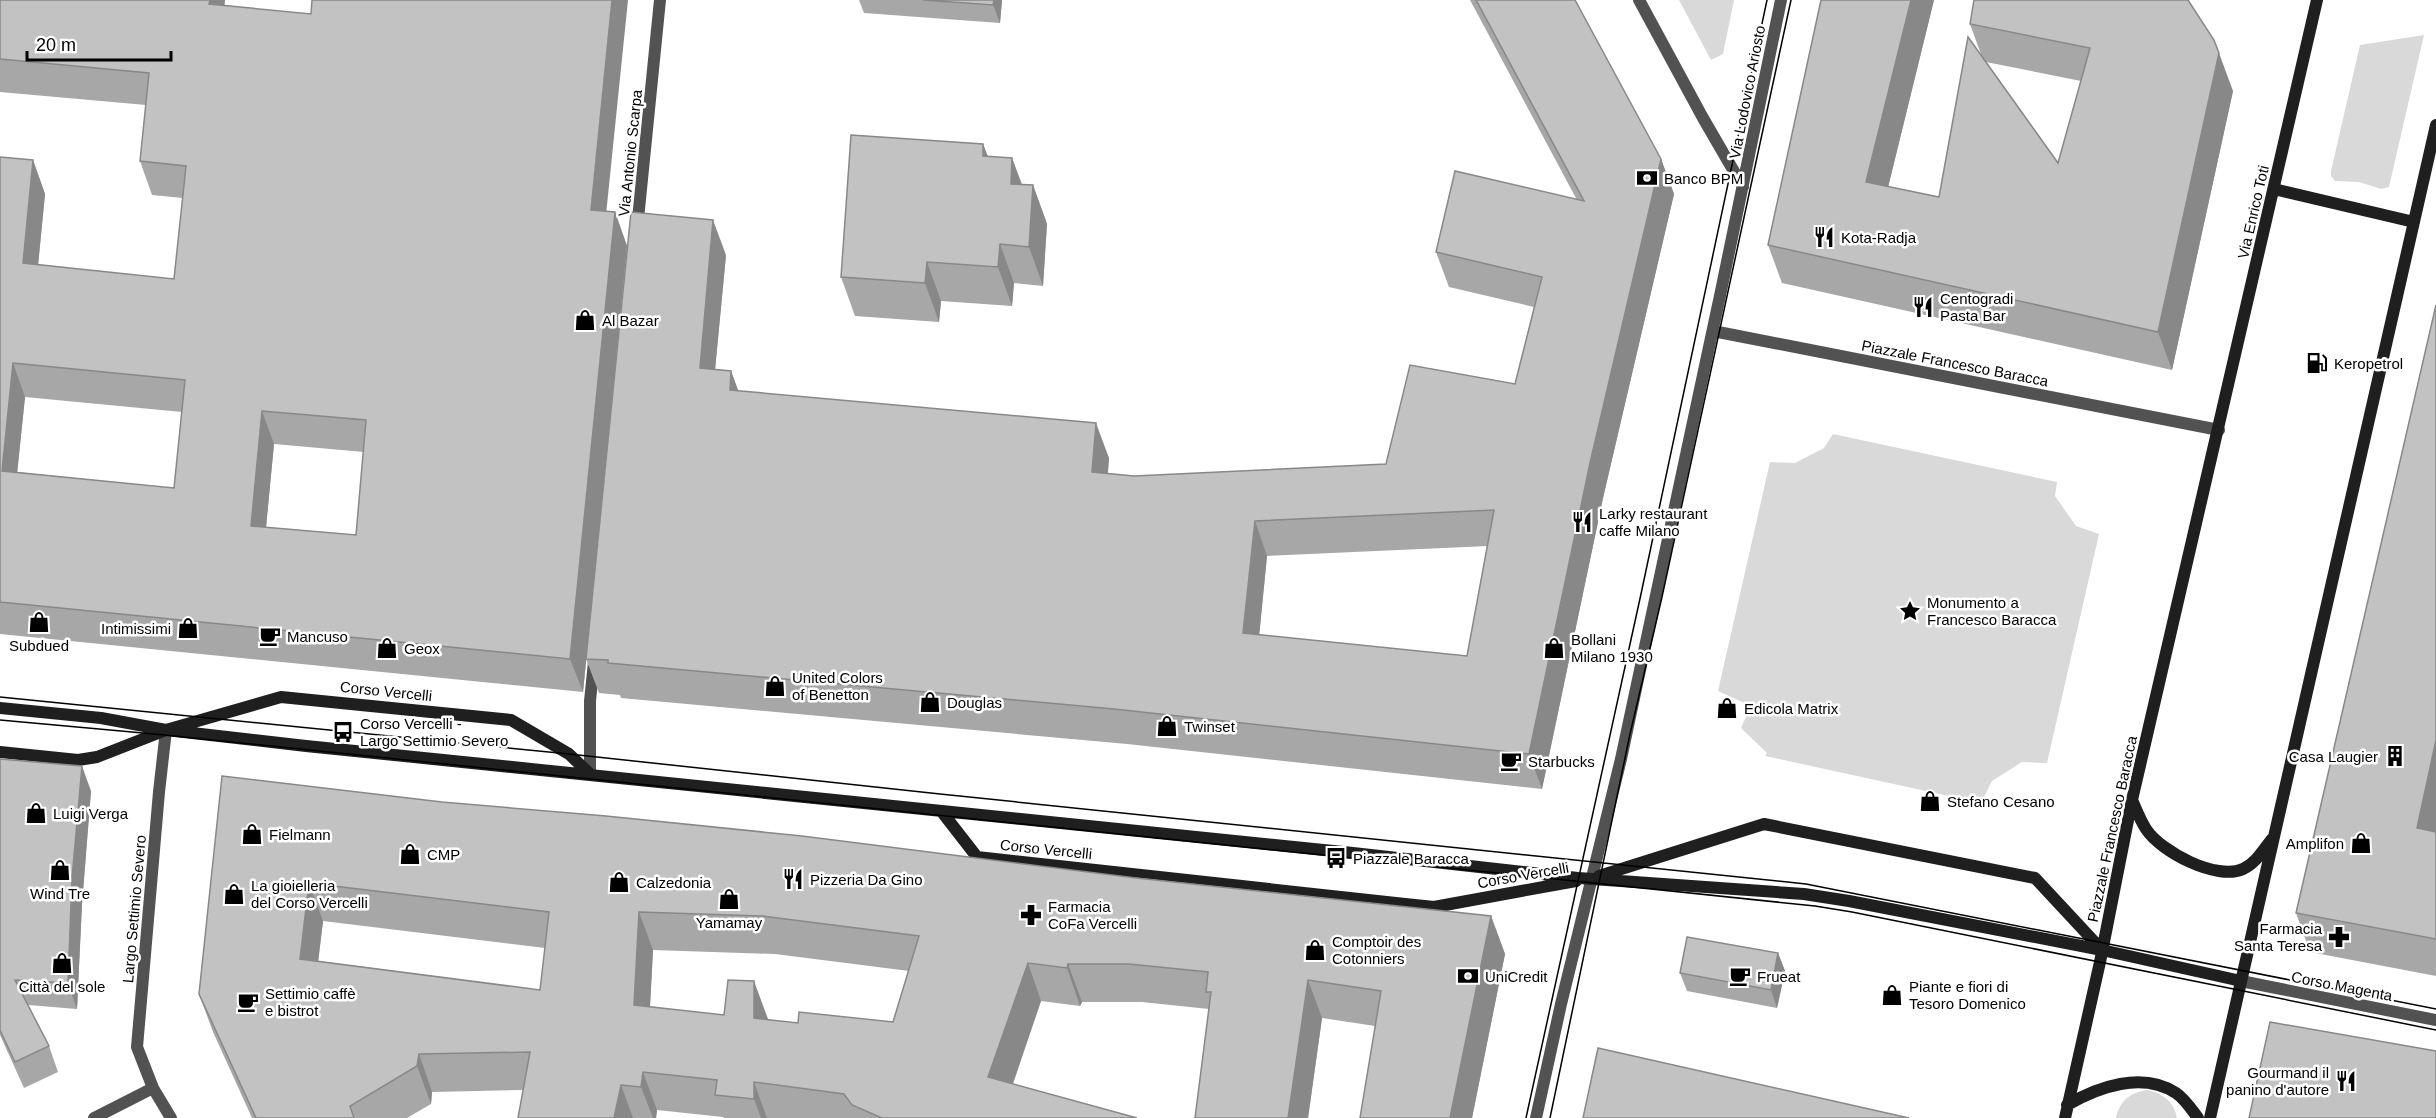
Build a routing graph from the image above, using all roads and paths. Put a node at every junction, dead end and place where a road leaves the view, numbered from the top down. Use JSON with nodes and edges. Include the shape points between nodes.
{"nodes":[{"id":1,"x":660,"y":0,"type":"edge"},
{"id":2,"x":1639,"y":0,"type":"edge"},
{"id":3,"x":1781,"y":0,"type":"edge"},
{"id":4,"x":2317,"y":0,"type":"edge"},
{"id":5,"x":2436,"y":125,"type":"edge"},
{"id":6,"x":1743,"y":187,"type":"junction"},
{"id":7,"x":2274,"y":189,"type":"junction"},
{"id":8,"x":2414,"y":222,"type":"junction"},
{"id":9,"x":636,"y":238,"type":"edge"},
{"id":10,"x":1713,"y":331,"type":"junction"},
{"id":11,"x":2219,"y":430,"type":"junction"},
{"id":12,"x":595,"y":653,"type":"edge"},
{"id":13,"x":0,"y":708,"type":"edge"},
{"id":14,"x":166,"y":730,"type":"junction"},
{"id":15,"x":0,"y":752,"type":"edge"},
{"id":16,"x":590,"y":774,"type":"junction"},
{"id":17,"x":2132,"y":800,"type":"junction"},
{"id":18,"x":942,"y":812,"type":"junction"},
{"id":19,"x":2275,"y":836,"type":"junction"},
{"id":20,"x":1591,"y":878,"type":"junction"},
{"id":21,"x":2102,"y":950,"type":"junction"},
{"id":22,"x":2241,"y":981,"type":"junction"},
{"id":23,"x":2436,"y":1020,"type":"edge"},
{"id":24,"x":153,"y":1088,"type":"junction"},
{"id":25,"x":2066,"y":1112,"type":"edge"},
{"id":26,"x":94,"y":1118,"type":"edge"},
{"id":27,"x":171,"y":1118,"type":"edge"},
{"id":28,"x":1536,"y":1118,"type":"edge"},
{"id":29,"x":2198,"y":1118,"type":"edge"},
{"id":30,"x":2210,"y":1118,"type":"edge"}],
"edges":[{"from":1,"to":9,"type":"street","name":"Via Antonio Scarpa"},
{"from":2,"to":6,"type":"street"},
{"from":3,"to":6,"type":"street","name":"Via Lodovico Ariosto"},
{"from":4,"to":7,"type":"street","name":"Via Enrico Toti"},
{"from":5,"to":8,"type":"street"},
{"from":6,"to":10,"type":"street","name":"Via Lodovico Ariosto"},
{"from":7,"to":8,"type":"street"},
{"from":7,"to":11,"type":"street","name":"Via Enrico Toti"},
{"from":8,"to":19,"type":"street"},
{"from":10,"to":11,"type":"street","name":"Piazzale Francesco Baracca"},
{"from":10,"to":20,"type":"street","via":[[1621,759]]},
{"from":11,"to":17,"type":"street","name":"Piazzale Francesco Baracca"},
{"from":12,"to":16,"type":"street","via":[[590,701]]},
{"from":13,"to":14,"type":"street","name":"Corso Vercelli","via":[[101,718]]},
{"from":14,"to":15,"type":"street","name":"Corso Vercelli","via":[[97,757],[78,760]]},
{"from":14,"to":16,"type":"street","name":"Corso Vercelli"},
{"from":14,"to":16,"type":"street","name":"Corso Vercelli","via":[[281,697],[322,700],[512,720],[569,754]]},
{"from":14,"to":24,"type":"street","name":"Largo Settimio Severo","via":[[137,1047]]},
{"from":16,"to":18,"type":"street","name":"Corso Vercelli"},
{"from":17,"to":19,"type":"street","via":[[2147,830],[2162,845],[2185,861],[2213,870],[2241,870],[2254,862]]},
{"from":17,"to":21,"type":"street","name":"Piazzale Francesco Baracca"},
{"from":18,"to":20,"type":"street","name":"Corso Vercelli"},
{"from":18,"to":20,"type":"street","name":"Corso Vercelli","via":[[977,857],[1434,907]]},
{"from":19,"to":22,"type":"street"},
{"from":20,"to":21,"type":"street","via":[[1804,894]]},
{"from":20,"to":21,"type":"street","name":"Piazzale Francesco Baracca","via":[[1764,824],[2035,878]]},
{"from":20,"to":28,"type":"street"},
{"from":21,"to":22,"type":"street"},
{"from":21,"to":25,"type":"street","name":"Piazzale Francesco Baracca"},
{"from":22,"to":23,"type":"street","name":"Corso Magenta"},
{"from":22,"to":30,"type":"street"},
{"from":24,"to":26,"type":"street"},
{"from":24,"to":27,"type":"street","name":"Largo Settimio Severo"},
{"from":25,"to":29,"type":"street","via":[[2084,1096],[2111,1086],[2145,1083],[2176,1094]]}]}
